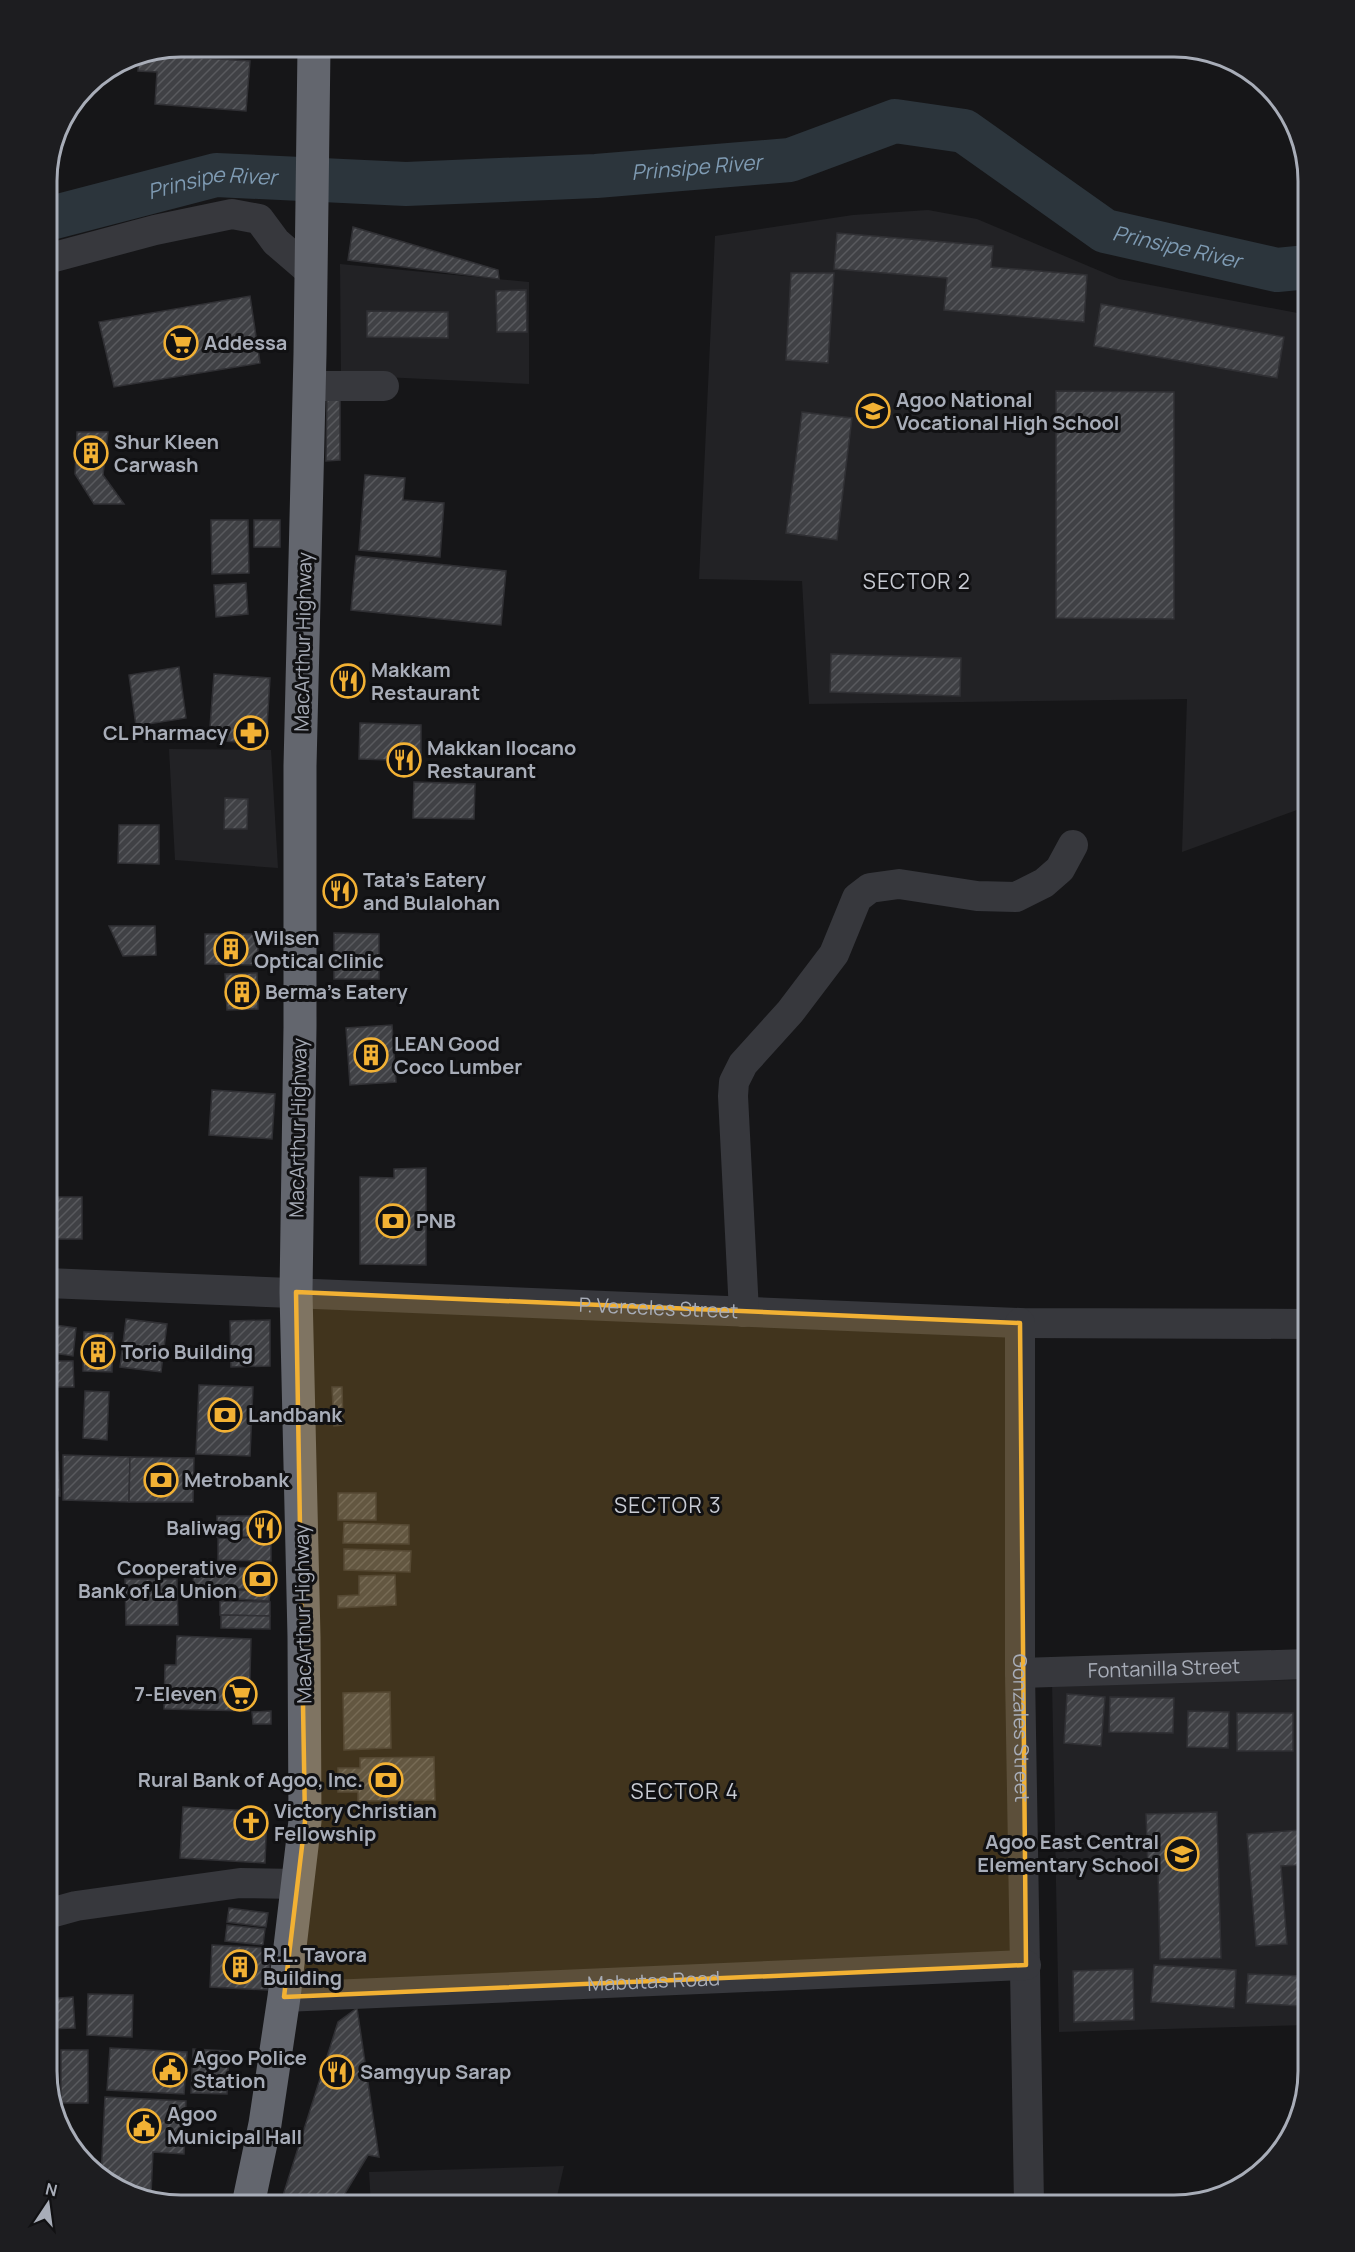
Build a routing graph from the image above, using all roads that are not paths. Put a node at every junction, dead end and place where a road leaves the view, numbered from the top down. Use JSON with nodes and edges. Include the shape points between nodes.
{"nodes":[{"id":1,"x":314,"y":57,"type":"edge"},
{"id":2,"x":57,"y":257,"type":"edge"},
{"id":3,"x":311,"y":272,"type":"junction"},
{"id":4,"x":309,"y":386,"type":"junction"},
{"id":5,"x":384,"y":386,"type":"dead end"},
{"id":6,"x":1073,"y":845,"type":"dead end"},
{"id":7,"x":57,"y":1283,"type":"edge"},
{"id":8,"x":296,"y":1292,"type":"junction"},
{"id":9,"x":744,"y":1312,"type":"junction"},
{"id":10,"x":1020,"y":1323,"type":"junction"},
{"id":11,"x":1298,"y":1324,"type":"edge"},
{"id":12,"x":1298,"y":1664,"type":"edge"},
{"id":13,"x":1020,"y":1673,"type":"junction"},
{"id":14,"x":298,"y":1884,"type":"junction"},
{"id":15,"x":57,"y":1911,"type":"edge"},
{"id":16,"x":1026,"y":1965,"type":"junction"},
{"id":17,"x":284,"y":1997,"type":"junction"},
{"id":18,"x":250,"y":2195,"type":"edge"},
{"id":19,"x":1029,"y":2195,"type":"edge"}],
"edges":[{"from":1,"to":3,"type":"highway","name":"MacArthur Highway"},
{"from":2,"to":3,"type":"street","via":[[232,214],[259,219],[276,242]]},
{"from":3,"to":4,"type":"highway","name":"MacArthur Highway"},
{"from":4,"to":5,"type":"street"},
{"from":4,"to":8,"type":"highway","name":"MacArthur Highway","via":[[300,766]]},
{"from":6,"to":9,"type":"street","via":[[1060,869],[1044,883],[1016,897],[976,896],[899,884],[870,888],[857,898],[834,954],[790,1012],[743,1064],[734,1082]]},
{"from":7,"to":8,"type":"street","name":"P. Verceles Street"},
{"from":8,"to":9,"type":"street","name":"P. Verceles Street"},
{"from":8,"to":14,"type":"highway","name":"MacArthur Highway","via":[[305,1809]]},
{"from":9,"to":10,"type":"street","name":"P. Verceles Street"},
{"from":10,"to":11,"type":"street","name":"P. Verceles Street"},
{"from":10,"to":13,"type":"street","name":"Gonzales Street"},
{"from":12,"to":13,"type":"street","name":"Fontanilla Street"},
{"from":13,"to":16,"type":"street","name":"Gonzales Street"},
{"from":14,"to":15,"type":"street","via":[[240,1883]]},
{"from":14,"to":17,"type":"highway","name":"MacArthur Highway"},
{"from":16,"to":17,"type":"street","name":"Mabutas Road"},
{"from":16,"to":19,"type":"street","name":"Gonzales Street"},
{"from":17,"to":18,"type":"highway","name":"MacArthur Highway"}]}
